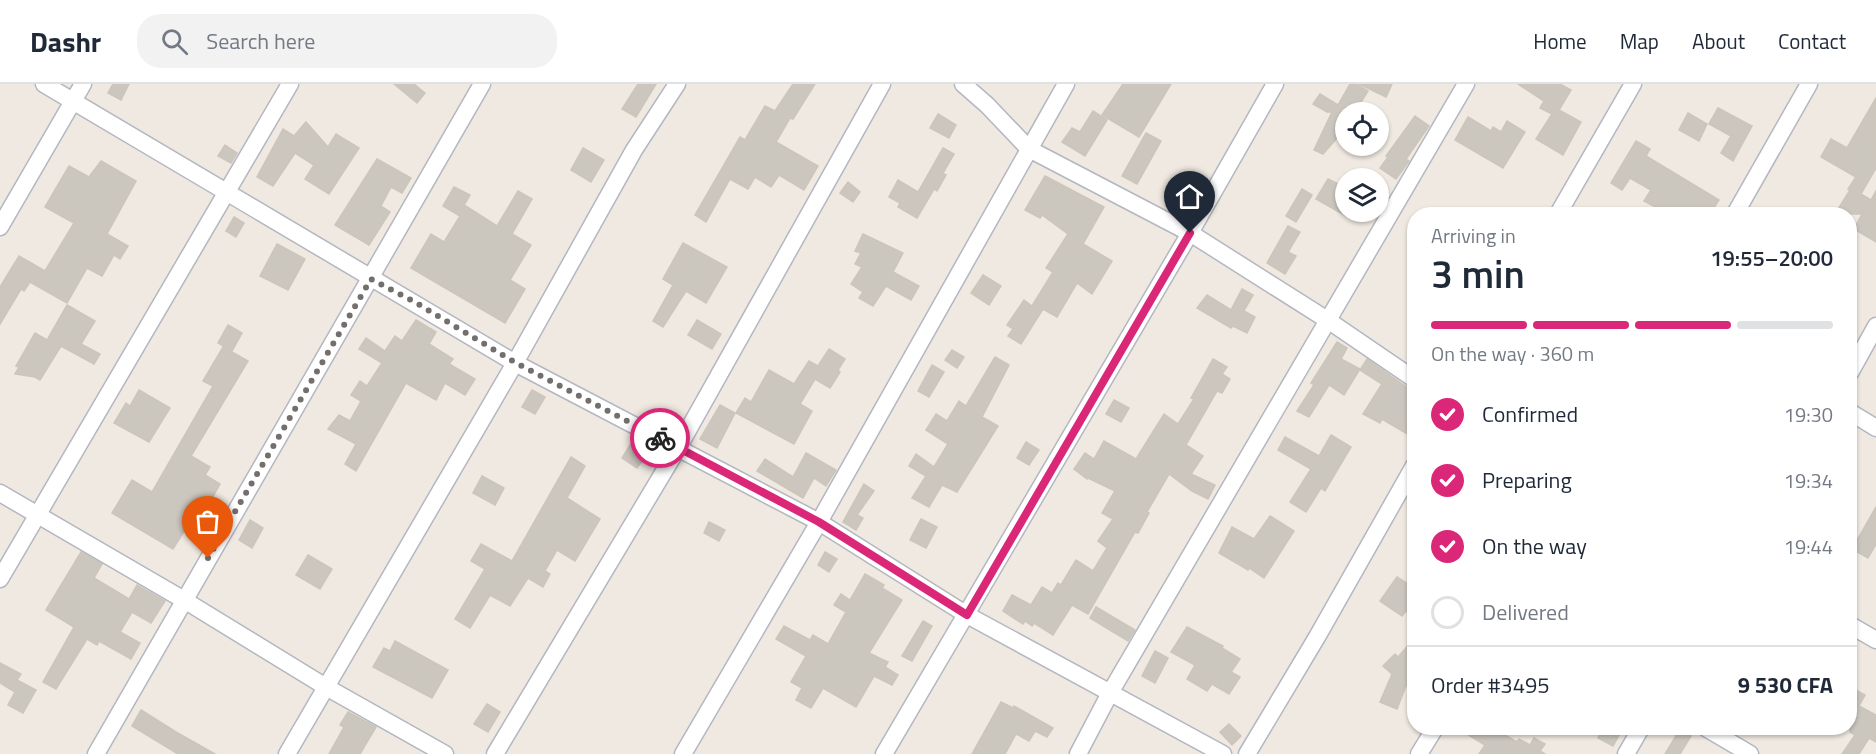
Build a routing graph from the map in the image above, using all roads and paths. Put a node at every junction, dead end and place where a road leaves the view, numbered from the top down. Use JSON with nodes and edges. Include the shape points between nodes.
{"nodes":[{"id":1,"x":44,"y":84,"type":"edge"},
{"id":2,"x":83,"y":84,"type":"edge"},
{"id":3,"x":290,"y":84,"type":"edge"},
{"id":4,"x":482,"y":84,"type":"edge"},
{"id":5,"x":677,"y":84,"type":"edge"},
{"id":6,"x":882,"y":84,"type":"edge"},
{"id":7,"x":963,"y":84,"type":"edge"},
{"id":8,"x":1066,"y":84,"type":"edge"},
{"id":9,"x":1275,"y":84,"type":"edge"},
{"id":10,"x":1466,"y":84,"type":"edge"},
{"id":11,"x":1633,"y":84,"type":"edge"},
{"id":12,"x":1809,"y":84,"type":"edge"},
{"id":13,"x":1057,"y":92,"type":"edge"},
{"id":14,"x":74,"y":101,"type":"junction"},
{"id":15,"x":1029,"y":149,"type":"junction"},
{"id":16,"x":226,"y":192,"type":"junction"},
{"id":17,"x":1562,"y":207,"type":"edge"},
{"id":18,"x":1739,"y":207,"type":"edge"},
{"id":19,"x":0,"y":226,"type":"edge"},
{"id":20,"x":1190,"y":233,"type":"junction"},
{"id":21,"x":371,"y":279,"type":"junction"},
{"id":22,"x":1329,"y":321,"type":"junction"},
{"id":23,"x":1876,"y":326,"type":"edge"},
{"id":24,"x":1857,"y":360,"type":"edge"},
{"id":25,"x":516,"y":363,"type":"junction"},
{"id":26,"x":1407,"y":374,"type":"edge"},
{"id":27,"x":1857,"y":416,"type":"edge"},
{"id":28,"x":1876,"y":428,"type":"edge"},
{"id":29,"x":678,"y":448,"type":"junction"},
{"id":30,"x":1407,"y":478,"type":"edge"},
{"id":31,"x":0,"y":493,"type":"edge"},
{"id":32,"x":38,"y":515,"type":"junction"},
{"id":33,"x":819,"y":522,"type":"junction"},
{"id":34,"x":0,"y":579,"type":"edge"},
{"id":35,"x":184,"y":600,"type":"junction"},
{"id":36,"x":967,"y":615,"type":"junction"},
{"id":37,"x":1857,"y":629,"type":"edge"},
{"id":38,"x":1876,"y":640,"type":"edge"},
{"id":39,"x":327,"y":687,"type":"junction"},
{"id":40,"x":1110,"y":693,"type":"junction"},
{"id":41,"x":1431,"y":735,"type":"edge"},
{"id":42,"x":1637,"y":735,"type":"edge"},
{"id":43,"x":1718,"y":735,"type":"edge"},
{"id":44,"x":96,"y":754,"type":"edge"},
{"id":45,"x":287,"y":754,"type":"edge"},
{"id":46,"x":445,"y":754,"type":"edge"},
{"id":47,"x":495,"y":754,"type":"edge"},
{"id":48,"x":683,"y":754,"type":"edge"},
{"id":49,"x":884,"y":754,"type":"edge"},
{"id":50,"x":1077,"y":754,"type":"edge"},
{"id":51,"x":1223,"y":754,"type":"edge"},
{"id":52,"x":1247,"y":754,"type":"edge"},
{"id":53,"x":1419,"y":754,"type":"edge"},
{"id":54,"x":1626,"y":754,"type":"edge"},
{"id":55,"x":1750,"y":754,"type":"edge"}],
"edges":[{"from":1,"to":14,"type":"street"},
{"from":2,"to":14,"type":"street"},
{"from":3,"to":16,"type":"street"},
{"from":4,"to":21,"type":"street"},
{"from":5,"to":25,"type":"street","via":[[634,150]]},
{"from":6,"to":29,"type":"street"},
{"from":7,"to":15,"type":"street"},
{"from":8,"to":13,"type":"street"},
{"from":9,"to":20,"type":"street"},
{"from":10,"to":22,"type":"street"},
{"from":11,"to":17,"type":"street"},
{"from":12,"to":18,"type":"street"},
{"from":13,"to":15,"type":"street"},
{"from":14,"to":16,"type":"street"},
{"from":14,"to":19,"type":"street"},
{"from":15,"to":20,"type":"street"},
{"from":15,"to":33,"type":"street"},
{"from":16,"to":21,"type":"street"},
{"from":16,"to":32,"type":"street"},
{"from":20,"to":22,"type":"street"},
{"from":20,"to":36,"type":"street"},
{"from":21,"to":25,"type":"street"},
{"from":21,"to":35,"type":"street"},
{"from":22,"to":26,"type":"street"},
{"from":22,"to":40,"type":"street"},
{"from":23,"to":24,"type":"street"},
{"from":25,"to":29,"type":"street"},
{"from":25,"to":39,"type":"street"},
{"from":27,"to":28,"type":"street"},
{"from":29,"to":33,"type":"street"},
{"from":29,"to":47,"type":"street"},
{"from":30,"to":52,"type":"street"},
{"from":31,"to":32,"type":"street"},
{"from":32,"to":34,"type":"street"},
{"from":32,"to":35,"type":"street"},
{"from":33,"to":36,"type":"street"},
{"from":33,"to":48,"type":"street"},
{"from":35,"to":39,"type":"street"},
{"from":35,"to":44,"type":"street"},
{"from":36,"to":40,"type":"street"},
{"from":36,"to":49,"type":"street"},
{"from":37,"to":38,"type":"street"},
{"from":39,"to":45,"type":"street"},
{"from":39,"to":46,"type":"street"},
{"from":40,"to":50,"type":"street"},
{"from":40,"to":51,"type":"street"},
{"from":41,"to":53,"type":"street"},
{"from":42,"to":54,"type":"street"},
{"from":43,"to":55,"type":"street"}]}
